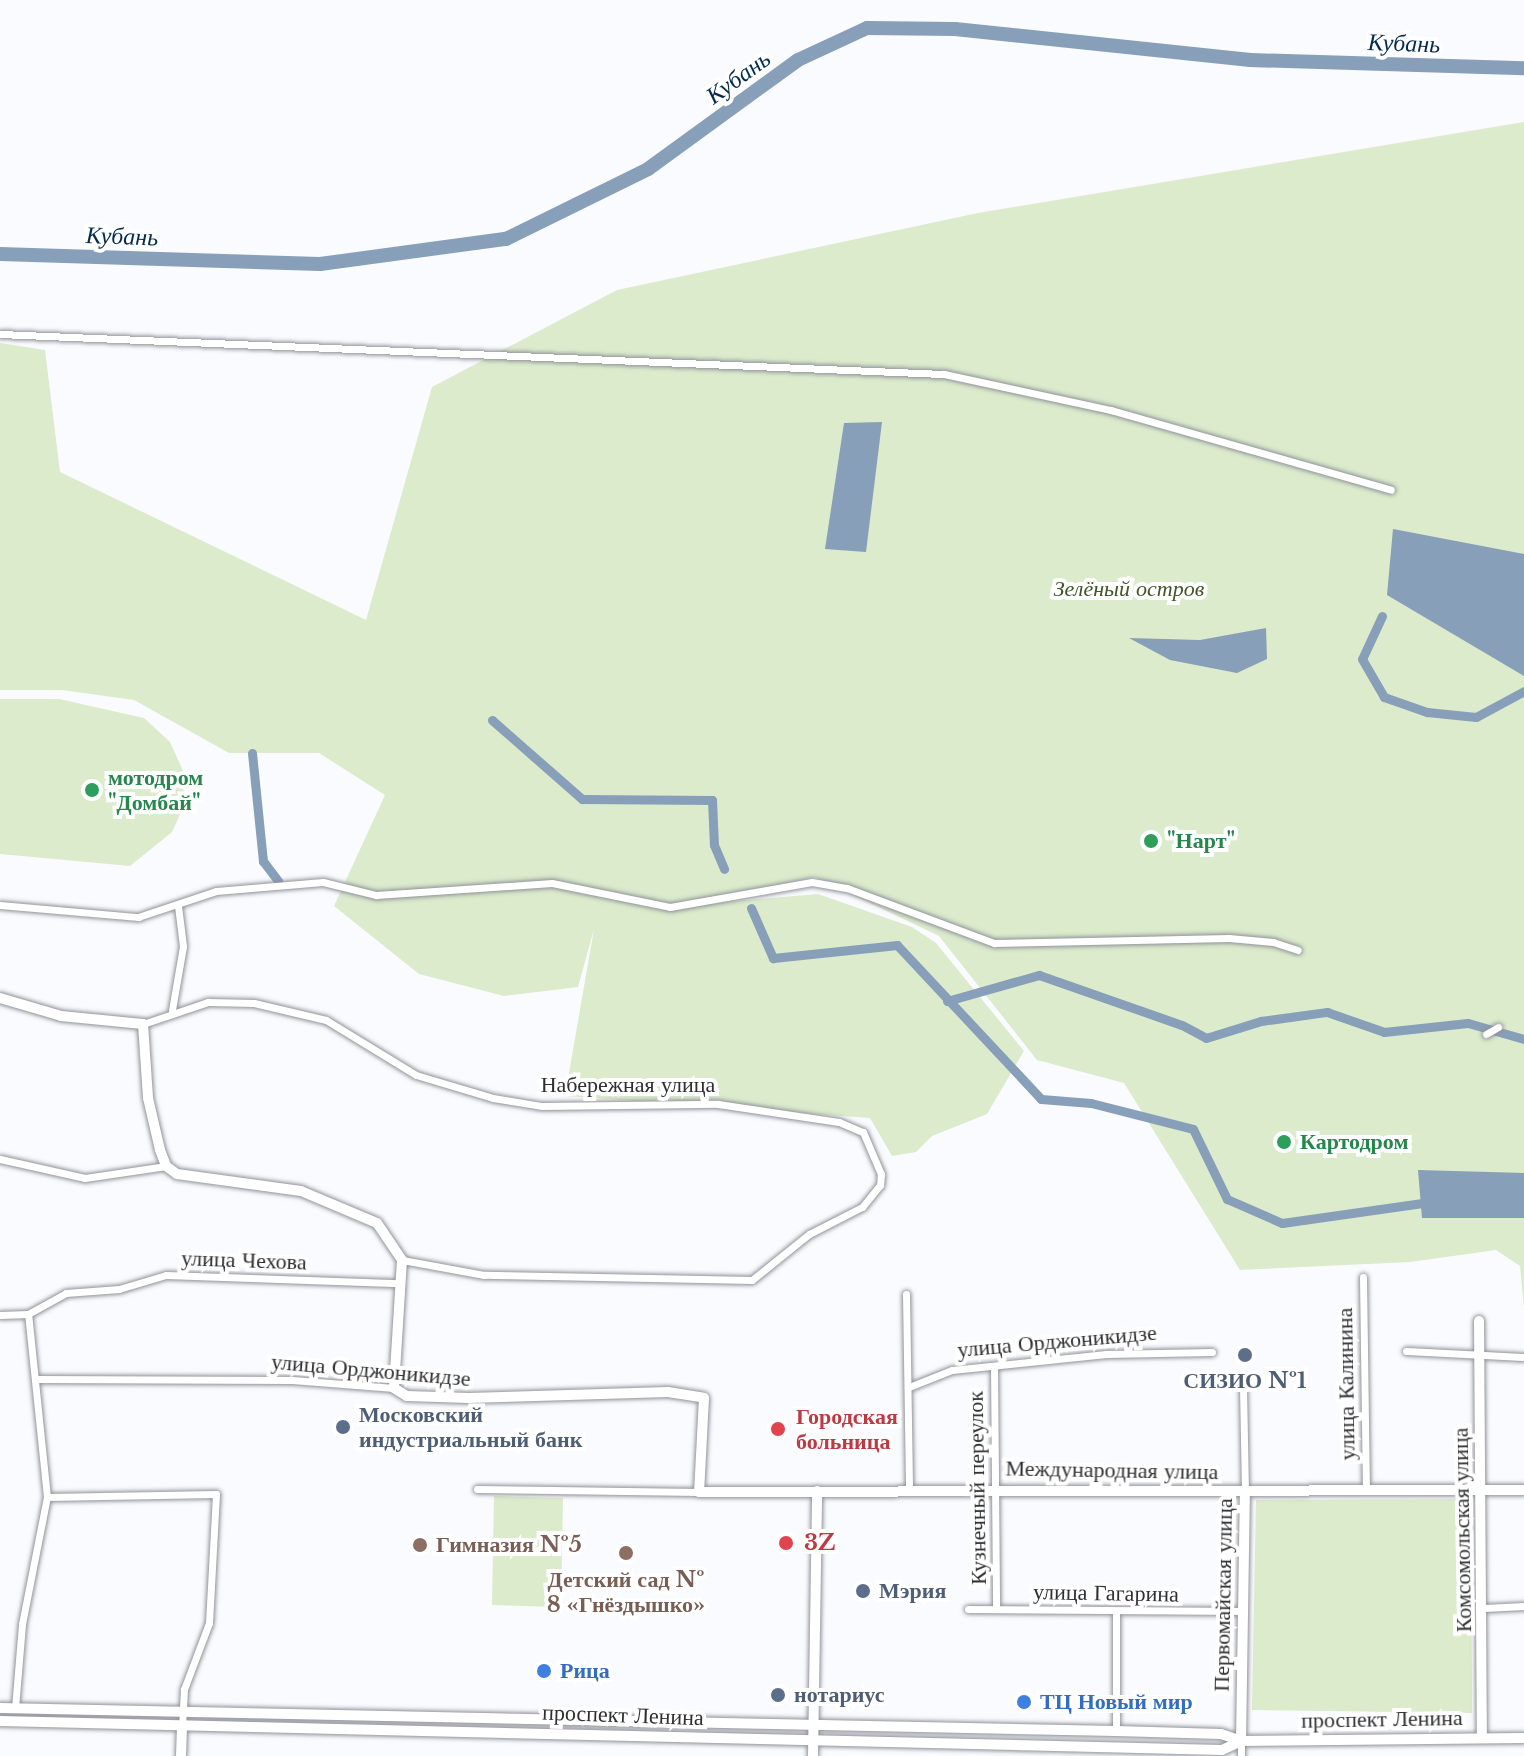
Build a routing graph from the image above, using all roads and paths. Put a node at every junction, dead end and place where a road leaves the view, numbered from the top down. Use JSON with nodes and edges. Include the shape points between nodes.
{"nodes":[{"id":1,"x":0,"y":334,"type":"edge"},
{"id":2,"x":1391,"y":490,"type":"dead end"},
{"id":3,"x":0,"y":905,"type":"edge"},
{"id":4,"x":178,"y":906,"type":"junction"},
{"id":5,"x":1298,"y":950,"type":"dead end"},
{"id":6,"x":0,"y":998,"type":"edge"},
{"id":7,"x":172,"y":1010,"type":"junction"},
{"id":8,"x":143,"y":1024,"type":"junction"},
{"id":9,"x":1498,"y":1027,"type":"dead end"},
{"id":10,"x":1486,"y":1034,"type":"dead end"},
{"id":11,"x":0,"y":1159,"type":"edge"},
{"id":12,"x":166,"y":1166,"type":"junction"},
{"id":13,"x":402,"y":1260,"type":"junction"},
{"id":14,"x":1363,"y":1277,"type":"dead end"},
{"id":15,"x":399,"y":1283,"type":"junction"},
{"id":16,"x":906,"y":1294,"type":"dead end"},
{"id":17,"x":28,"y":1314,"type":"junction"},
{"id":18,"x":0,"y":1315,"type":"edge"},
{"id":19,"x":1479,"y":1321,"type":"dead end"},
{"id":20,"x":1406,"y":1351,"type":"dead end"},
{"id":21,"x":1212,"y":1352,"type":"dead end"},
{"id":22,"x":1479,"y":1355,"type":"junction"},
{"id":23,"x":1524,"y":1357,"type":"edge"},
{"id":24,"x":994,"y":1366,"type":"junction"},
{"id":25,"x":35,"y":1379,"type":"junction"},
{"id":26,"x":909,"y":1387,"type":"junction"},
{"id":27,"x":1243,"y":1387,"type":"dead end"},
{"id":28,"x":394,"y":1388,"type":"junction"},
{"id":29,"x":909,"y":1488,"type":"junction"},
{"id":30,"x":477,"y":1489,"type":"dead end"},
{"id":31,"x":994,"y":1489,"type":"junction"},
{"id":32,"x":1524,"y":1490,"type":"edge"},
{"id":33,"x":817,"y":1491,"type":"junction"},
{"id":34,"x":1245,"y":1491,"type":"junction"},
{"id":35,"x":1366,"y":1491,"type":"junction"},
{"id":36,"x":1482,"y":1491,"type":"junction"},
{"id":37,"x":699,"y":1492,"type":"junction"},
{"id":38,"x":47,"y":1497,"type":"junction"},
{"id":39,"x":1524,"y":1606,"type":"edge"},
{"id":40,"x":1484,"y":1608,"type":"junction"},
{"id":41,"x":968,"y":1609,"type":"dead end"},
{"id":42,"x":996,"y":1609,"type":"junction"},
{"id":43,"x":1243,"y":1611,"type":"junction"},
{"id":44,"x":1116,"y":1612,"type":"junction"},
{"id":45,"x":0,"y":1708,"type":"edge"},
{"id":46,"x":15,"y":1708,"type":"junction"},
{"id":47,"x":183,"y":1711,"type":"junction"},
{"id":48,"x":0,"y":1721,"type":"edge"},
{"id":49,"x":814,"y":1723,"type":"junction"},
{"id":50,"x":182,"y":1726,"type":"junction"},
{"id":51,"x":1116,"y":1731,"type":"junction"},
{"id":52,"x":1482,"y":1738,"type":"junction"},
{"id":53,"x":1524,"y":1738,"type":"edge"},
{"id":54,"x":814,"y":1741,"type":"junction"},
{"id":55,"x":1241,"y":1741,"type":"junction"},
{"id":56,"x":1117,"y":1752,"type":"edge"},
{"id":57,"x":181,"y":1756,"type":"edge"},
{"id":58,"x":813,"y":1756,"type":"edge"},
{"id":59,"x":1241,"y":1756,"type":"edge"}],
"edges":[{"from":1,"to":2,"type":"street","via":[[944,374],[1111,410]]},
{"from":3,"to":4,"type":"street","via":[[108,918]]},
{"from":4,"to":5,"type":"street","via":[[216,891],[323,882],[376,895],[552,883],[670,907],[812,882],[847,888],[994,943],[1229,938]]},
{"from":4,"to":7,"type":"street","via":[[183,946]]},
{"from":6,"to":8,"type":"main road","via":[[61,1016]]},
{"from":7,"to":8,"type":"street","name":"Набережная улица"},
{"from":7,"to":13,"type":"street","name":"Набережная улица","via":[[208,1002],[254,1003],[326,1020],[416,1075],[493,1098],[542,1106],[718,1104],[839,1122],[863,1132],[875,1150],[880,1185],[862,1207],[809,1234],[752,1280],[484,1275]]},
{"from":8,"to":12,"type":"main road","via":[[148,1098]]},
{"from":9,"to":10,"type":"street"},
{"from":11,"to":12,"type":"street","via":[[85,1178]]},
{"from":12,"to":13,"type":"main road","via":[[177,1174],[268,1184],[339,1204],[377,1223]]},
{"from":13,"to":15,"type":"main road"},
{"from":14,"to":35,"type":"street","name":"улица Калинина"},
{"from":15,"to":17,"type":"street","name":"улица Чехова","via":[[166,1275],[119,1289],[66,1293]]},
{"from":15,"to":28,"type":"main road"},
{"from":16,"to":26,"type":"street"},
{"from":17,"to":18,"type":"street","name":"улица Чехова"},
{"from":17,"to":25,"type":"street"},
{"from":19,"to":22,"type":"main road","name":"Комсомольская улица"},
{"from":20,"to":22,"type":"street"},
{"from":21,"to":24,"type":"street","name":"улица Орджоникидзе","via":[[1106,1354]]},
{"from":22,"to":23,"type":"street"},
{"from":22,"to":36,"type":"main road","name":"Комсомольская улица"},
{"from":24,"to":26,"type":"street","name":"улица Орджоникидзе","via":[[952,1370]]},
{"from":24,"to":31,"type":"street","name":"Кузнечный переулок"},
{"from":25,"to":28,"type":"street","name":"улица Орджоникидзе","via":[[292,1380]]},
{"from":25,"to":38,"type":"street"},
{"from":26,"to":29,"type":"street"},
{"from":27,"to":34,"type":"street","name":"Первомайская улица"},
{"from":28,"to":37,"type":"main road","name":"улица Орджоникидзе","via":[[407,1396],[668,1392],[704,1398]]},
{"from":29,"to":31,"type":"main road","name":"Международная улица"},
{"from":29,"to":33,"type":"main road","name":"Международная улица"},
{"from":30,"to":37,"type":"street","name":"Международная улица"},
{"from":31,"to":34,"type":"main road","name":"Международная улица"},
{"from":31,"to":42,"type":"street","name":"Кузнечный переулок"},
{"from":32,"to":36,"type":"main road","name":"Международная улица"},
{"from":33,"to":37,"type":"main road","name":"Международная улица"},
{"from":33,"to":49,"type":"main road"},
{"from":34,"to":35,"type":"main road","name":"Международная улица"},
{"from":34,"to":43,"type":"main road","name":"Первомайская улица"},
{"from":35,"to":36,"type":"main road","name":"Международная улица"},
{"from":36,"to":40,"type":"main road","name":"Комсомольская улица"},
{"from":38,"to":46,"type":"street","via":[[22,1624]]},
{"from":38,"to":47,"type":"street","via":[[216,1494],[209,1623],[184,1689]]},
{"from":39,"to":40,"type":"street"},
{"from":40,"to":52,"type":"main road","name":"Комсомольская улица"},
{"from":41,"to":42,"type":"street","name":"улица Гагарина"},
{"from":42,"to":44,"type":"street","name":"улица Гагарина"},
{"from":43,"to":44,"type":"street","name":"улица Гагарина"},
{"from":43,"to":55,"type":"main road","name":"Первомайская улица"},
{"from":44,"to":51,"type":"street"},
{"from":45,"to":46,"type":"main road","name":"проспект Ленина"},
{"from":46,"to":47,"type":"main road","name":"проспект Ленина"},
{"from":47,"to":49,"type":"main road","name":"проспект Ленина"},
{"from":47,"to":50,"type":"street"},
{"from":48,"to":50,"type":"main road","name":"проспект Ленина"},
{"from":49,"to":51,"type":"main road","name":"проспект Ленина"},
{"from":49,"to":54,"type":"main road"},
{"from":50,"to":54,"type":"main road","name":"проспект Ленина"},
{"from":50,"to":57,"type":"main road"},
{"from":51,"to":55,"type":"main road","name":"проспект Ленина","via":[[1221,1734]]},
{"from":52,"to":53,"type":"main road","name":"проспект Ленина"},
{"from":52,"to":55,"type":"main road","name":"проспект Ленина"},
{"from":54,"to":56,"type":"main road","name":"проспект Ленина"},
{"from":54,"to":58,"type":"main road"},
{"from":55,"to":56,"type":"main road","name":"проспект Ленина","via":[[1222,1750]]},
{"from":55,"to":59,"type":"street","name":"Первомайская улица"}]}
